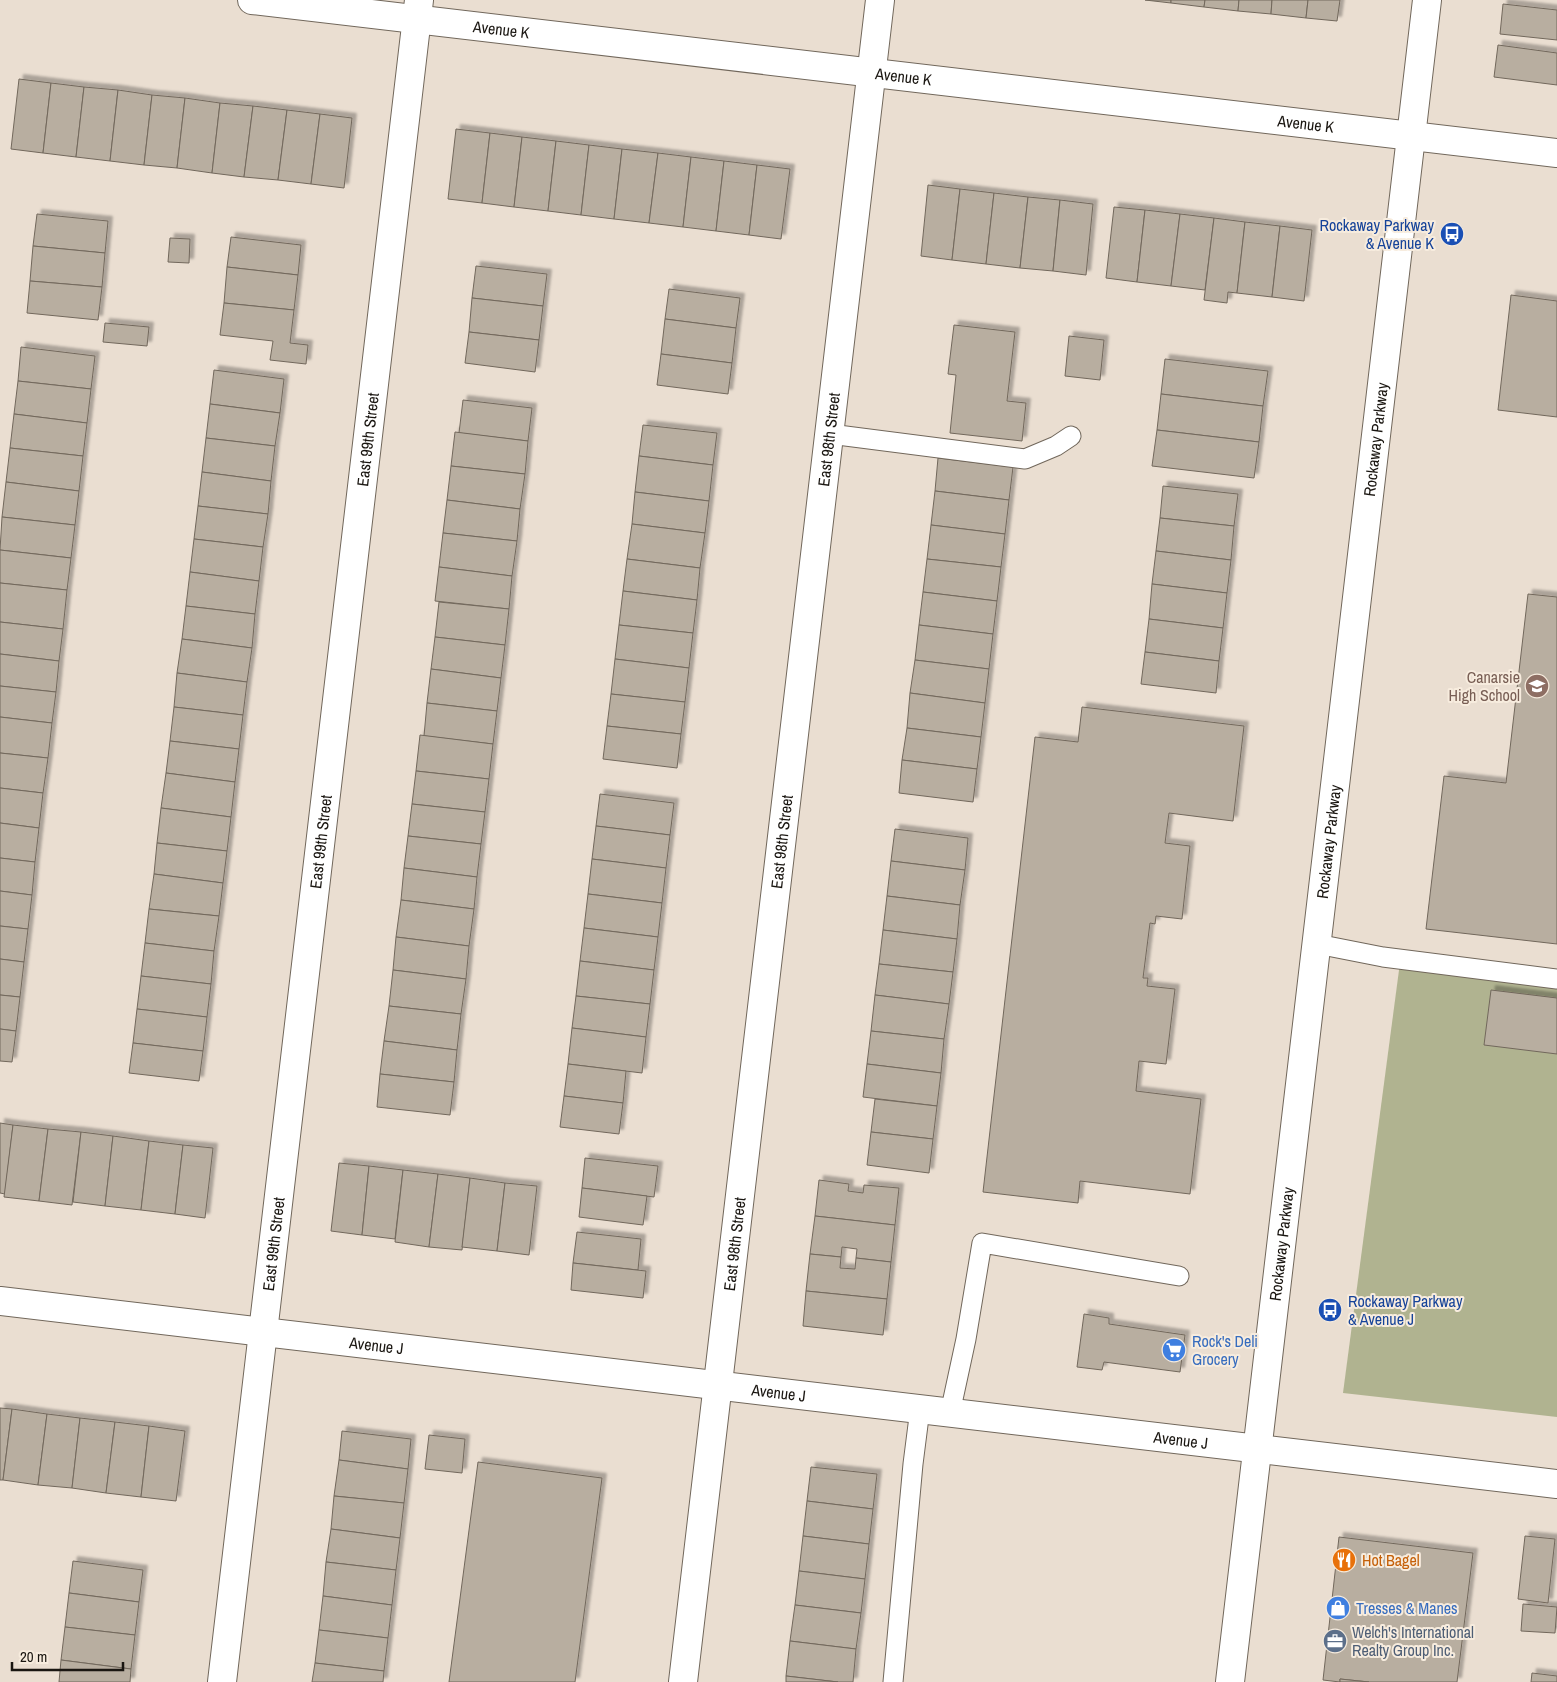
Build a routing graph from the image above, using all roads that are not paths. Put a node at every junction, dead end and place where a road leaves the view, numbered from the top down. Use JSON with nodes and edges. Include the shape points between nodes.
{"nodes":[{"id":1,"x":252,"y":0,"type":"edge"},
{"id":2,"x":880,"y":0,"type":"edge"},
{"id":3,"x":1428,"y":0,"type":"edge"},
{"id":4,"x":418,"y":10,"type":"edge"},
{"id":5,"x":872,"y":73,"type":"junction"},
{"id":6,"x":1411,"y":137,"type":"junction"},
{"id":7,"x":1557,"y":153,"type":"edge"},
{"id":8,"x":830,"y":434,"type":"junction"},
{"id":9,"x":1071,"y":436,"type":"dead end"},
{"id":10,"x":1317,"y":944,"type":"junction"},
{"id":11,"x":1557,"y":980,"type":"edge"},
{"id":12,"x":1179,"y":1276,"type":"dead end"},
{"id":13,"x":0,"y":1301,"type":"edge"},
{"id":14,"x":262,"y":1332,"type":"junction"},
{"id":15,"x":718,"y":1385,"type":"junction"},
{"id":16,"x":920,"y":1409,"type":"junction"},
{"id":17,"x":950,"y":1413,"type":"junction"},
{"id":18,"x":1257,"y":1448,"type":"junction"},
{"id":19,"x":1557,"y":1484,"type":"edge"},
{"id":20,"x":222,"y":1682,"type":"edge"},
{"id":21,"x":683,"y":1682,"type":"edge"},
{"id":22,"x":893,"y":1682,"type":"edge"},
{"id":23,"x":1230,"y":1682,"type":"edge"}],
"edges":[{"from":1,"to":4,"type":"street","name":"Avenue K"},
{"from":2,"to":5,"type":"street","name":"East 98th Street"},
{"from":3,"to":6,"type":"street","name":"Rockaway Parkway"},
{"from":4,"to":5,"type":"street","name":"Avenue K"},
{"from":4,"to":14,"type":"street","name":"East 99th Street"},
{"from":5,"to":6,"type":"street","name":"Avenue K"},
{"from":5,"to":8,"type":"street","name":"East 98th Street"},
{"from":6,"to":7,"type":"street","name":"Avenue K"},
{"from":6,"to":10,"type":"street","name":"Rockaway Parkway"},
{"from":8,"to":9,"type":"lane","via":[[1025,459]]},
{"from":8,"to":15,"type":"street","name":"East 98th Street"},
{"from":10,"to":11,"type":"lane","via":[[1383,957]]},
{"from":10,"to":18,"type":"street","name":"Rockaway Parkway"},
{"from":12,"to":17,"type":"lane","via":[[982,1242]]},
{"from":13,"to":14,"type":"street","name":"Avenue J"},
{"from":14,"to":15,"type":"street","name":"Avenue J"},
{"from":14,"to":20,"type":"street","name":"East 99th Street"},
{"from":15,"to":16,"type":"street","name":"Avenue J"},
{"from":15,"to":21,"type":"street","name":"East 98th Street"},
{"from":16,"to":17,"type":"street","name":"Avenue J"},
{"from":16,"to":22,"type":"lane"},
{"from":17,"to":18,"type":"street","name":"Avenue J"},
{"from":18,"to":19,"type":"street","name":"Avenue J"},
{"from":18,"to":23,"type":"street","name":"Rockaway Parkway"}]}
